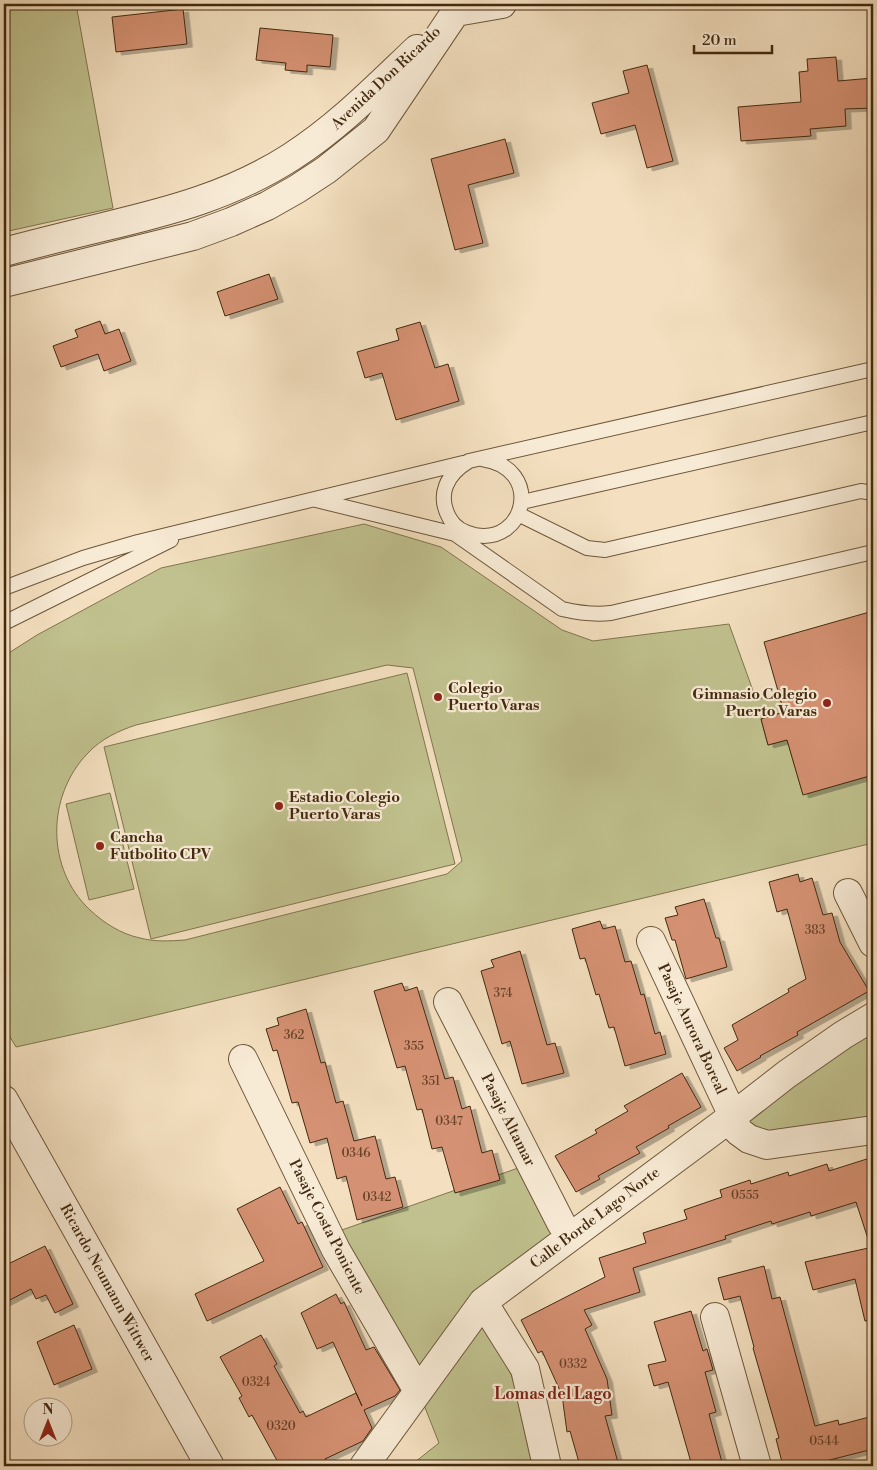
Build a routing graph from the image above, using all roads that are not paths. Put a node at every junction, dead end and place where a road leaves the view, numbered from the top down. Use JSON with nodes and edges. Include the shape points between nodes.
{"nodes":[{"id":1,"x":502,"y":4,"type":"edge"},
{"id":2,"x":459,"y":8,"type":"edge"},
{"id":3,"x":100,"y":228,"type":"junction"},
{"id":4,"x":4,"y":252,"type":"edge"},
{"id":5,"x":109,"y":257,"type":"junction"},
{"id":6,"x":4,"y":283,"type":"edge"},
{"id":7,"x":873,"y":369,"type":"edge"},
{"id":8,"x":873,"y":422,"type":"edge"},
{"id":9,"x":475,"y":460,"type":"junction"},
{"id":10,"x":873,"y":493,"type":"edge"},
{"id":11,"x":316,"y":500,"type":"junction"},
{"id":12,"x":520,"y":508,"type":"junction"},
{"id":13,"x":195,"y":529,"type":"junction"},
{"id":14,"x":461,"y":533,"type":"junction"},
{"id":15,"x":873,"y":552,"type":"edge"},
{"id":16,"x":4,"y":588,"type":"edge"},
{"id":17,"x":4,"y":623,"type":"edge"},
{"id":18,"x":848,"y":893,"type":"dead end"},
{"id":19,"x":651,"y":941,"type":"dead end"},
{"id":20,"x":873,"y":943,"type":"edge"},
{"id":21,"x":448,"y":1002,"type":"dead end"},
{"id":22,"x":873,"y":1018,"type":"edge"},
{"id":23,"x":243,"y":1058,"type":"dead end"},
{"id":24,"x":4,"y":1100,"type":"edge"},
{"id":25,"x":733,"y":1116,"type":"junction"},
{"id":26,"x":873,"y":1130,"type":"edge"},
{"id":27,"x":570,"y":1237,"type":"junction"},
{"id":28,"x":483,"y":1302,"type":"junction"},
{"id":29,"x":715,"y":1317,"type":"dead end"},
{"id":30,"x":418,"y":1391,"type":"junction"},
{"id":31,"x":210,"y":1466,"type":"edge"},
{"id":32,"x":364,"y":1466,"type":"edge"},
{"id":33,"x":547,"y":1466,"type":"edge"},
{"id":34,"x":758,"y":1466,"type":"edge"}],
"edges":[{"from":1,"to":2,"type":"street"},
{"from":2,"to":3,"type":"street","name":"Avenida Don Ricardo","via":[[357,106],[290,158],[253,179],[183,207]]},
{"from":2,"to":5,"type":"street","name":"Avenida Don Ricardo","via":[[376,130],[326,170],[275,202],[231,222],[193,236]]},
{"from":3,"to":4,"type":"street","name":"Avenida Don Ricardo"},
{"from":3,"to":5,"type":"street"},
{"from":5,"to":6,"type":"street","name":"Avenida Don Ricardo"},
{"from":7,"to":9,"type":"lane"},
{"from":8,"to":12,"type":"lane"},
{"from":9,"to":11,"type":"lane"},
{"from":9,"to":12,"type":"lane","via":[[494,461],[513,473],[519,485]]},
{"from":9,"to":14,"type":"lane","via":[[457,468],[447,482],[444,494],[444,507]]},
{"from":10,"to":12,"type":"lane","via":[[861,491],[606,550],[587,548]]},
{"from":11,"to":13,"type":"lane"},
{"from":11,"to":14,"type":"lane"},
{"from":12,"to":14,"type":"lane","via":[[509,526],[498,534],[484,537]]},
{"from":13,"to":16,"type":"lane","via":[[83,558]]},
{"from":13,"to":17,"type":"lane"},
{"from":14,"to":15,"type":"lane","via":[[562,609],[596,615]]},
{"from":18,"to":20,"type":"street"},
{"from":19,"to":25,"type":"street","name":"Pasaje Aurora Boreal"},
{"from":21,"to":27,"type":"street","name":"Pasaje Altamar"},
{"from":22,"to":25,"type":"street","name":"Calle Borde Lago Norte","via":[[787,1074]]},
{"from":23,"to":30,"type":"street","name":"Pasaje Costa Poniente","via":[[336,1250]]},
{"from":24,"to":31,"type":"street","name":"Ricardo Neumann Wittwer"},
{"from":25,"to":26,"type":"street","name":"Pasaje Aurora Boreal","via":[[738,1131],[767,1145]]},
{"from":25,"to":27,"type":"street","name":"Calle Borde Lago Norte"},
{"from":27,"to":28,"type":"street","name":"Calle Borde Lago Norte"},
{"from":28,"to":30,"type":"street","name":"Calle Borde Lago Norte"},
{"from":28,"to":33,"type":"street","via":[[525,1369]]},
{"from":29,"to":34,"type":"street"},
{"from":30,"to":32,"type":"street","name":"Calle Borde Lago Norte"}]}
